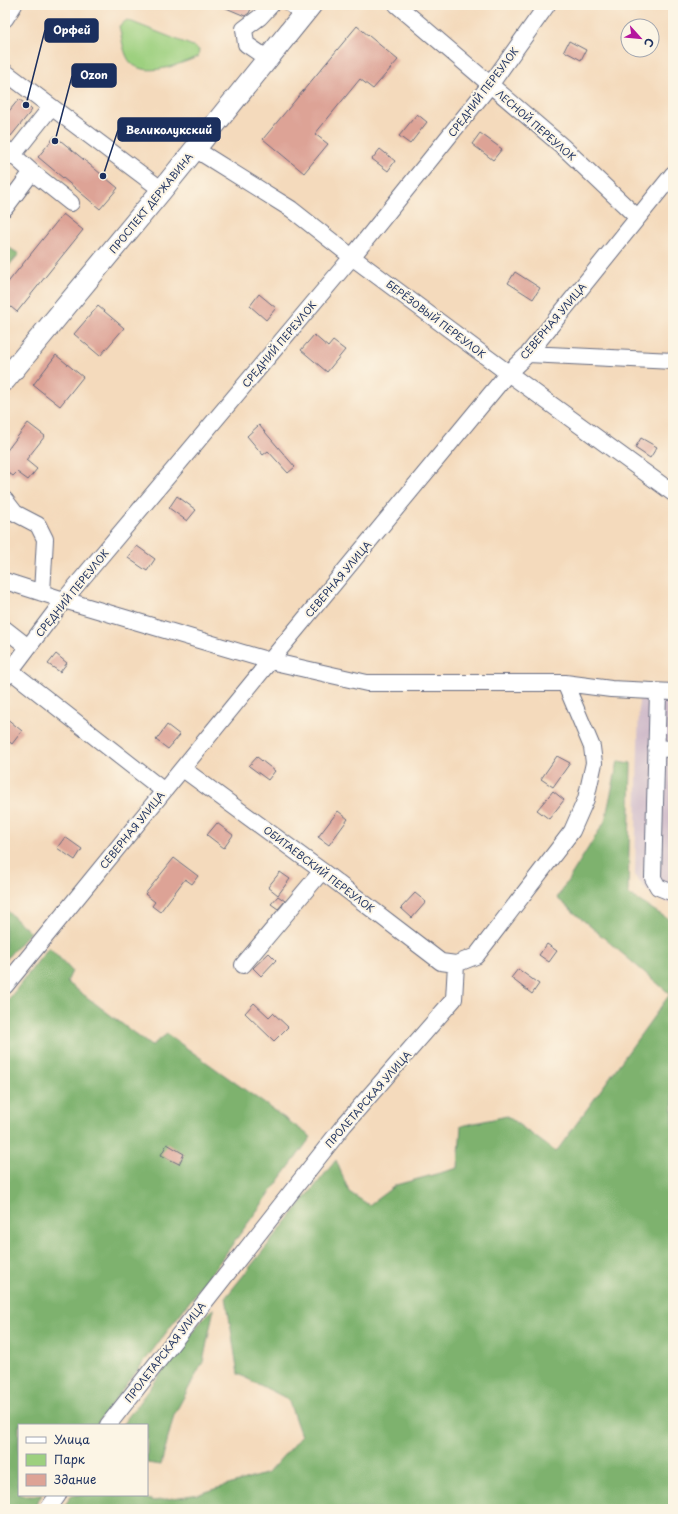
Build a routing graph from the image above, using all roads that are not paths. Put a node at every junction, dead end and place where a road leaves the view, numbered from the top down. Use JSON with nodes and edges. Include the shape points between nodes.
{"nodes":[{"id":1,"x":14,"y":5,"type":"edge"},
{"id":2,"x":271,"y":5,"type":"edge"},
{"id":3,"x":397,"y":5,"type":"edge"},
{"id":4,"x":547,"y":5,"type":"edge"},
{"id":5,"x":302,"y":8,"type":"edge"},
{"id":6,"x":5,"y":19,"type":"edge"},
{"id":7,"x":268,"y":59,"type":"junction"},
{"id":8,"x":5,"y":72,"type":"edge"},
{"id":9,"x":21,"y":84,"type":"junction"},
{"id":10,"x":490,"y":85,"type":"junction"},
{"id":11,"x":5,"y":86,"type":"edge"},
{"id":12,"x":51,"y":107,"type":"junction"},
{"id":13,"x":196,"y":149,"type":"junction"},
{"id":14,"x":9,"y":152,"type":"edge"},
{"id":15,"x":32,"y":172,"type":"junction"},
{"id":16,"x":673,"y":174,"type":"edge"},
{"id":17,"x":162,"y":190,"type":"junction"},
{"id":18,"x":71,"y":203,"type":"dead end"},
{"id":19,"x":5,"y":208,"type":"edge"},
{"id":20,"x":637,"y":217,"type":"junction"},
{"id":21,"x":352,"y":257,"type":"junction"},
{"id":22,"x":528,"y":354,"type":"junction"},
{"id":23,"x":673,"y":360,"type":"edge"},
{"id":24,"x":508,"y":373,"type":"junction"},
{"id":25,"x":5,"y":380,"type":"edge"},
{"id":26,"x":673,"y":492,"type":"edge"},
{"id":27,"x":5,"y":500,"type":"edge"},
{"id":28,"x":5,"y":581,"type":"edge"},
{"id":29,"x":42,"y":593,"type":"junction"},
{"id":30,"x":64,"y":600,"type":"junction"},
{"id":31,"x":5,"y":629,"type":"edge"},
{"id":32,"x":28,"y":647,"type":"junction"},
{"id":33,"x":270,"y":661,"type":"junction"},
{"id":34,"x":8,"y":674,"type":"edge"},
{"id":35,"x":564,"y":684,"type":"junction"},
{"id":36,"x":665,"y":692,"type":"edge"},
{"id":37,"x":656,"y":748,"type":"junction"},
{"id":38,"x":673,"y":749,"type":"edge"},
{"id":39,"x":183,"y":768,"type":"junction"},
{"id":40,"x":164,"y":791,"type":"junction"},
{"id":41,"x":322,"y":871,"type":"junction"},
{"id":42,"x":673,"y":891,"type":"edge"},
{"id":43,"x":456,"y":964,"type":"junction"},
{"id":44,"x":242,"y":965,"type":"dead end"},
{"id":45,"x":5,"y":986,"type":"edge"},
{"id":46,"x":109,"y":1424,"type":"edge"},
{"id":47,"x":57,"y":1496,"type":"edge"},
{"id":48,"x":48,"y":1509,"type":"edge"}],
"edges":[{"from":1,"to":6,"type":"street"},
{"from":2,"to":7,"type":"street","via":[[244,29],[246,44]]},
{"from":3,"to":10,"type":"street","name":"ЛЕСНОЙ ПЕРЕУЛОК"},
{"from":4,"to":10,"type":"street","name":"СРЕДНИЙ ПЕРЕУЛОК"},
{"from":5,"to":7,"type":"main road","name":"ПРОСПЕКТ ДЕРЖАВИНА"},
{"from":7,"to":13,"type":"main road","name":"ПРОСПЕКТ ДЕРЖАВИНА"},
{"from":8,"to":9,"type":"street"},
{"from":9,"to":11,"type":"street"},
{"from":9,"to":12,"type":"street"},
{"from":10,"to":20,"type":"street","name":"ЛЕСНОЙ ПЕРЕУЛОК","via":[[562,146]]},
{"from":10,"to":21,"type":"street","name":"СРЕДНИЙ ПЕРЕУЛОК"},
{"from":12,"to":14,"type":"street"},
{"from":12,"to":17,"type":"street"},
{"from":13,"to":17,"type":"main road","name":"ПРОСПЕКТ ДЕРЖАВИНА"},
{"from":13,"to":21,"type":"street","name":"БЕРЁЗОВЫЙ ПЕРЕУЛОК","via":[[291,209]]},
{"from":14,"to":15,"type":"street"},
{"from":15,"to":18,"type":"street"},
{"from":15,"to":19,"type":"street"},
{"from":16,"to":20,"type":"street","name":"СЕВЕРНАЯ УЛИЦА"},
{"from":17,"to":25,"type":"main road","name":"ПРОСПЕКТ ДЕРЖАВИНА"},
{"from":20,"to":22,"type":"street","name":"СЕВЕРНАЯ УЛИЦА"},
{"from":21,"to":24,"type":"street","name":"БЕРЁЗОВЫЙ ПЕРЕУЛОК"},
{"from":21,"to":30,"type":"street","name":"СРЕДНИЙ ПЕРЕУЛОК"},
{"from":22,"to":23,"type":"street"},
{"from":22,"to":24,"type":"street","name":"СЕВЕРНАЯ УЛИЦА"},
{"from":24,"to":26,"type":"street","name":"БЕРЁЗОВЫЙ ПЕРЕУЛОК"},
{"from":24,"to":33,"type":"street","name":"СЕВЕРНАЯ УЛИЦА"},
{"from":27,"to":29,"type":"street","via":[[15,513],[38,525],[45,539]]},
{"from":28,"to":29,"type":"street"},
{"from":29,"to":30,"type":"street"},
{"from":30,"to":32,"type":"street","name":"СРЕДНИЙ ПЕРЕУЛОК"},
{"from":30,"to":33,"type":"street"},
{"from":31,"to":32,"type":"street"},
{"from":32,"to":34,"type":"street","name":"СРЕДНИЙ ПЕРЕУЛОК"},
{"from":33,"to":35,"type":"street","via":[[366,683]]},
{"from":33,"to":39,"type":"street","name":"СЕВЕРНАЯ УЛИЦА"},
{"from":34,"to":40,"type":"street"},
{"from":35,"to":36,"type":"street"},
{"from":35,"to":43,"type":"street","via":[[592,747],[594,764],[586,799],[572,832],[476,956]]},
{"from":36,"to":37,"type":"street"},
{"from":37,"to":38,"type":"street"},
{"from":37,"to":42,"type":"street","via":[[653,878],[658,887]]},
{"from":39,"to":40,"type":"street","name":"СЕВЕРНАЯ УЛИЦА"},
{"from":39,"to":41,"type":"street","name":"ОБИТАЕВСКИЙ ПЕРЕУЛОК"},
{"from":40,"to":45,"type":"street","name":"СЕВЕРНАЯ УЛИЦА"},
{"from":41,"to":43,"type":"street","name":"ОБИТАЕВСКИЙ ПЕРЕУЛОК","via":[[441,962]]},
{"from":41,"to":44,"type":"street"},
{"from":43,"to":46,"type":"street","name":"ПРОЛЕТАРСКАЯ УЛИЦА","via":[[454,999],[344,1125]]},
{"from":47,"to":48,"type":"street"}]}
